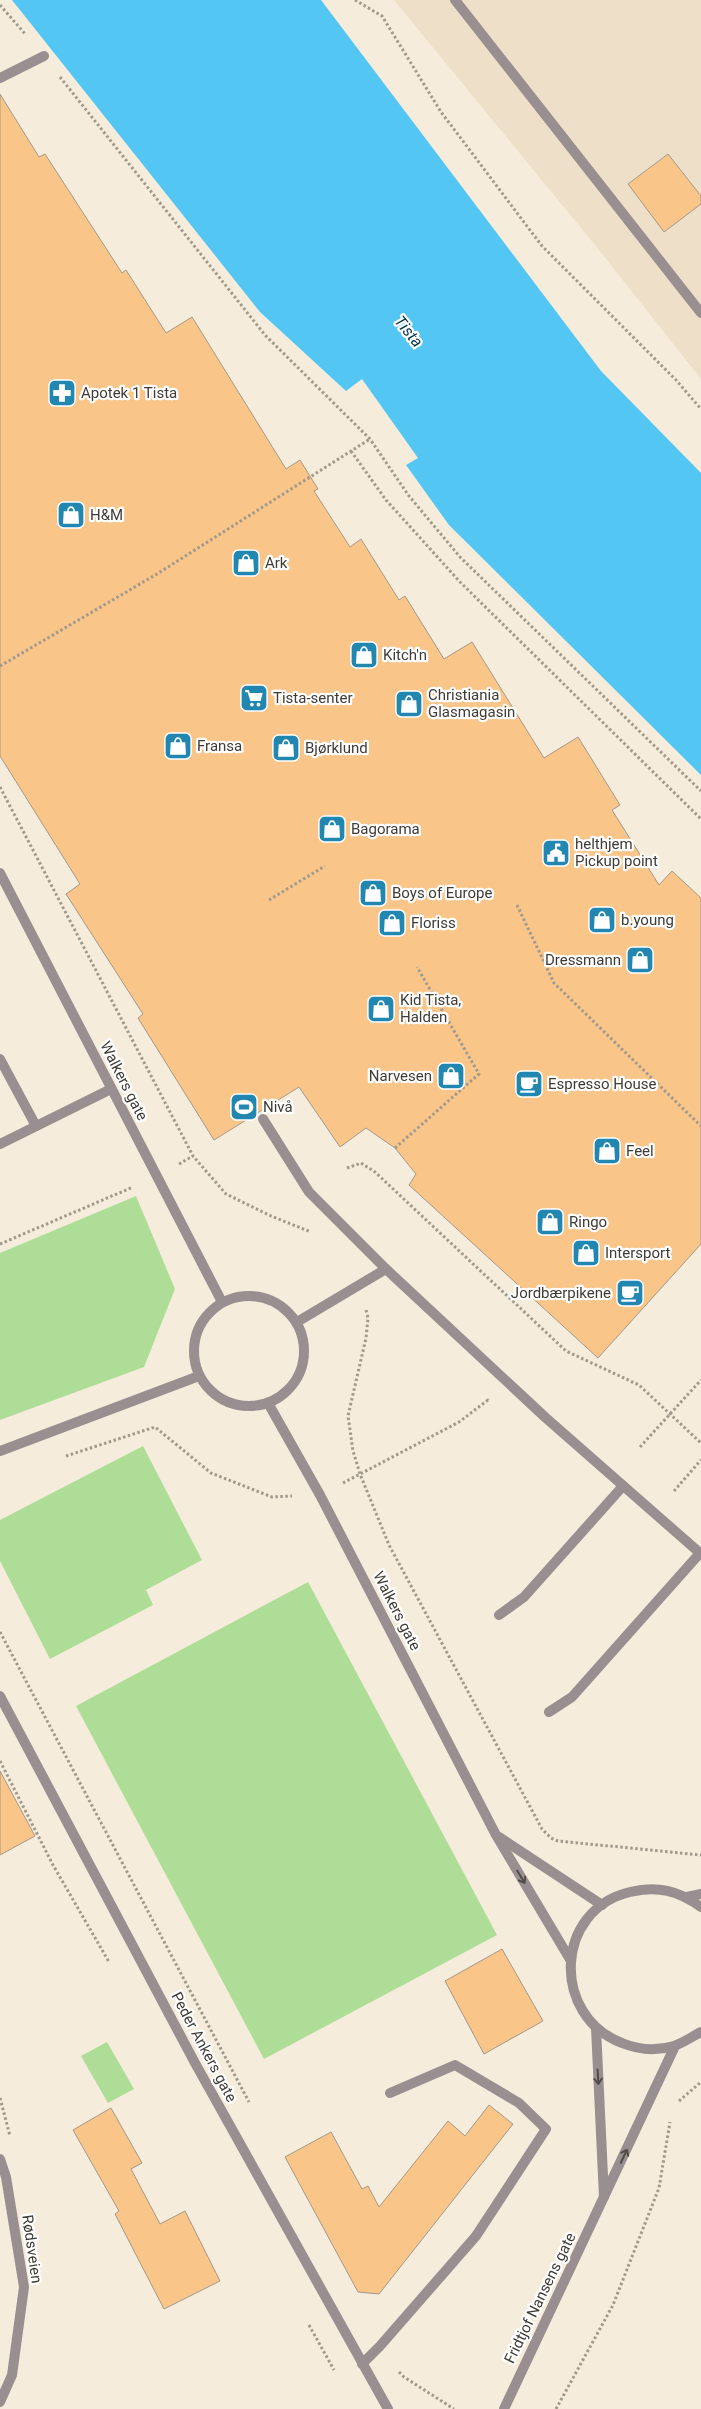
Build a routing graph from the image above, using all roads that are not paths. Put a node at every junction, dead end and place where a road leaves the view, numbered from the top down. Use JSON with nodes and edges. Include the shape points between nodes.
{"nodes":[{"id":1,"x":455,"y":0,"type":"edge"},
{"id":2,"x":44,"y":56,"type":"road end"},
{"id":3,"x":0,"y":78,"type":"edge"},
{"id":4,"x":701,"y":313,"type":"edge"},
{"id":5,"x":0,"y":873,"type":"edge"},
{"id":6,"x":0,"y":1059,"type":"edge"},
{"id":7,"x":111,"y":1089,"type":"junction"},
{"id":8,"x":263,"y":1119,"type":"dead end"},
{"id":9,"x":36,"y":1126,"type":"junction"},
{"id":10,"x":0,"y":1144,"type":"edge"},
{"id":11,"x":386,"y":1269,"type":"junction"},
{"id":12,"x":222,"y":1302,"type":"junction"},
{"id":13,"x":297,"y":1322,"type":"junction"},
{"id":14,"x":199,"y":1376,"type":"junction"},
{"id":15,"x":268,"y":1403,"type":"junction"},
{"id":16,"x":0,"y":1451,"type":"edge"},
{"id":17,"x":623,"y":1486,"type":"junction"},
{"id":18,"x":700,"y":1553,"type":"edge"},
{"id":19,"x":499,"y":1615,"type":"dead end"},
{"id":20,"x":0,"y":1696,"type":"edge"},
{"id":21,"x":549,"y":1712,"type":"dead end"},
{"id":22,"x":496,"y":1835,"type":"junction"},
{"id":23,"x":701,"y":1894,"type":"edge"},
{"id":24,"x":687,"y":1897,"type":"junction"},
{"id":25,"x":602,"y":1905,"type":"junction"},
{"id":26,"x":701,"y":1907,"type":"edge"},
{"id":27,"x":570,"y":1961,"type":"junction"},
{"id":28,"x":596,"y":2028,"type":"junction"},
{"id":29,"x":701,"y":2032,"type":"edge"},
{"id":30,"x":675,"y":2046,"type":"junction"},
{"id":31,"x":390,"y":2093,"type":"dead end"},
{"id":32,"x":0,"y":2159,"type":"edge"},
{"id":33,"x":604,"y":2200,"type":"junction"},
{"id":34,"x":362,"y":2364,"type":"junction"},
{"id":35,"x":0,"y":2402,"type":"edge"},
{"id":36,"x":388,"y":2409,"type":"edge"},
{"id":37,"x":504,"y":2409,"type":"edge"}],
"edges":[{"from":1,"to":4,"type":"street"},
{"from":2,"to":3,"type":"street"},
{"from":5,"to":7,"type":"street","name":"Walkers gate"},
{"from":6,"to":9,"type":"street"},
{"from":7,"to":9,"type":"street"},
{"from":7,"to":12,"type":"street","name":"Walkers gate"},
{"from":8,"to":11,"type":"street","via":[[309,1192]]},
{"from":9,"to":10,"type":"street"},
{"from":11,"to":13,"type":"street"},
{"from":11,"to":17,"type":"street"},
{"from":12,"to":13,"type":"street","via":[[249,1295],[263,1297],[277,1302]]},
{"from":12,"to":14,"type":"street","via":[[208,1312],[198,1326],[194,1360]]},
{"from":13,"to":15,"type":"street","via":[[304,1341],[304,1360],[298,1379],[285,1394]]},
{"from":14,"to":15,"type":"street","via":[[211,1392],[229,1403],[248,1407]]},
{"from":14,"to":16,"type":"street"},
{"from":15,"to":22,"type":"street","name":"Walkers gate","via":[[320,1494]]},
{"from":17,"to":18,"type":"street"},
{"from":17,"to":19,"type":"street","via":[[524,1597]]},
{"from":18,"to":21,"type":"street","via":[[572,1697]]},
{"from":20,"to":34,"type":"street","name":"Peder Ankers gate","via":[[194,2063]]},
{"from":22,"to":25,"type":"street","name":"Walkers gate"},
{"from":22,"to":27,"type":"street","name":"Walkers gate","one_way":true},
{"from":23,"to":24,"type":"street"},
{"from":24,"to":25,"type":"street","via":[[666,1890],[643,1889],[622,1894]]},
{"from":24,"to":26,"type":"street"},
{"from":25,"to":27,"type":"street","via":[[581,1929]]},
{"from":27,"to":28,"type":"street","via":[[575,1997]]},
{"from":28,"to":30,"type":"street","via":[[633,2048],[654,2050]]},
{"from":28,"to":33,"type":"street","name":"Fridtjof Nansens gate","one_way":true},
{"from":29,"to":30,"type":"street"},
{"from":33,"to":30,"type":"street","name":"Fridtjof Nansens gate","one_way":true},
{"from":31,"to":34,"type":"street","via":[[454,2065],[519,2103],[546,2129],[476,2236]]},
{"from":32,"to":35,"type":"street","name":"Rødsveien","via":[[6,2177],[24,2287],[12,2375]]},
{"from":33,"to":37,"type":"street","name":"Fridtjof Nansens gate"},
{"from":34,"to":36,"type":"street","name":"Peder Ankers gate"}]}
